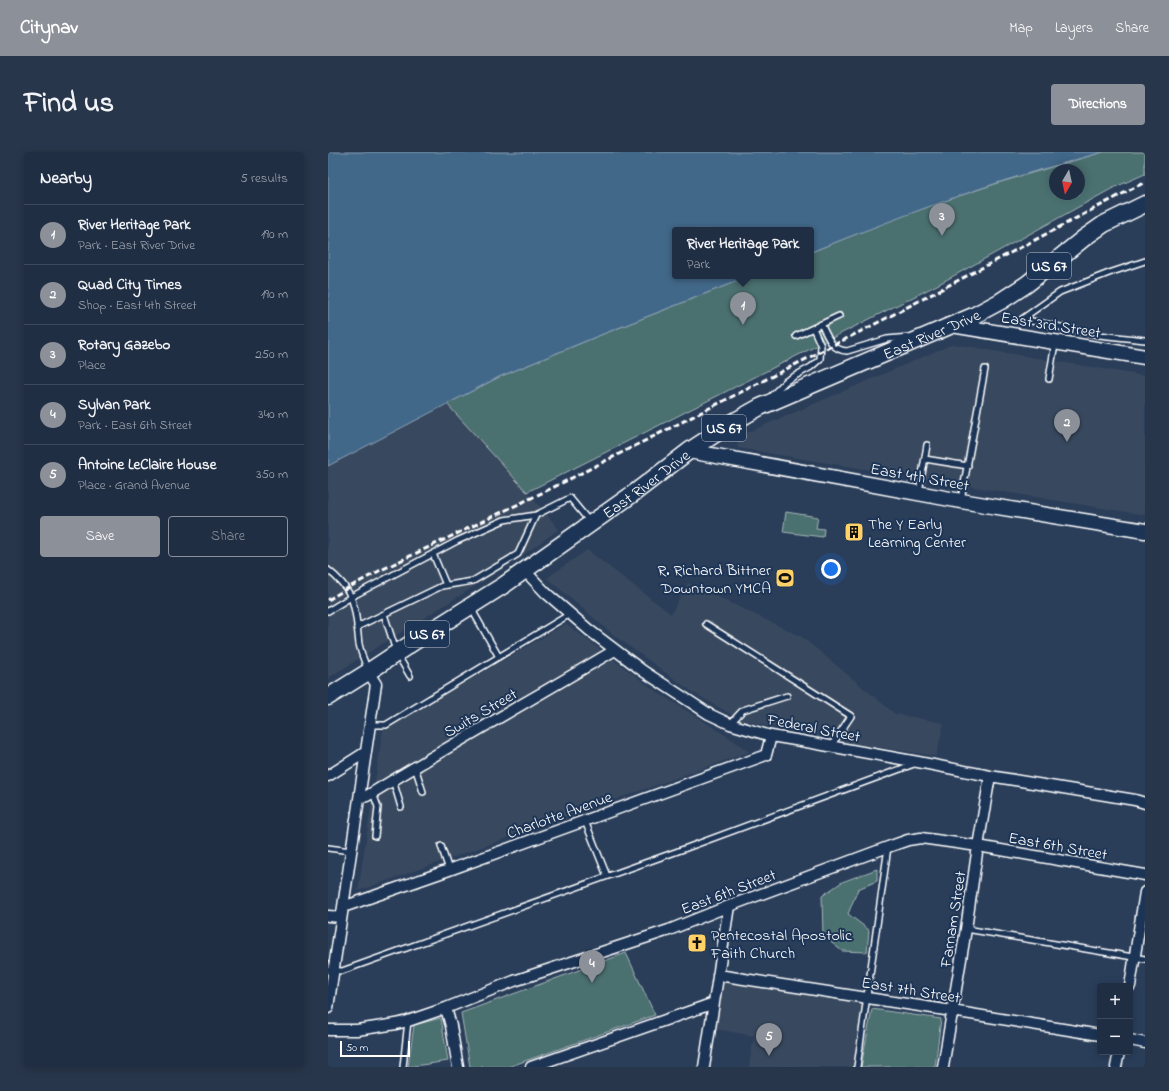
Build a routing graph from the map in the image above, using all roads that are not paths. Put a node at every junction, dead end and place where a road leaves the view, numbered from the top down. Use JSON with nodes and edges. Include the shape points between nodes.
{"nodes":[{"id":1,"x":1145,"y":204,"type":"edge"},
{"id":2,"x":1145,"y":261,"type":"edge"},
{"id":3,"x":839,"y":316,"type":"dead end"},
{"id":4,"x":821,"y":324,"type":"junction"},
{"id":5,"x":952,"y":325,"type":"junction"},
{"id":6,"x":813,"y":328,"type":"junction"},
{"id":7,"x":930,"y":335,"type":"junction"},
{"id":8,"x":1099,"y":335,"type":"junction"},
{"id":9,"x":796,"y":336,"type":"dead end"},
{"id":10,"x":1145,"y":340,"type":"edge"},
{"id":11,"x":1055,"y":342,"type":"junction"},
{"id":12,"x":1097,"y":349,"type":"junction"},
{"id":13,"x":1145,"y":357,"type":"edge"},
{"id":14,"x":985,"y":369,"type":"dead end"},
{"id":15,"x":1048,"y":379,"type":"dead end"},
{"id":16,"x":760,"y":407,"type":"junction"},
{"id":17,"x":928,"y":445,"type":"dead end"},
{"id":18,"x":689,"y":451,"type":"junction"},
{"id":19,"x":925,"y":459,"type":"junction"},
{"id":20,"x":968,"y":466,"type":"junction"},
{"id":21,"x":919,"y":493,"type":"junction"},
{"id":22,"x":961,"y":501,"type":"junction"},
{"id":23,"x":536,"y":515,"type":"junction"},
{"id":24,"x":592,"y":524,"type":"junction"},
{"id":25,"x":1145,"y":530,"type":"edge"},
{"id":26,"x":433,"y":554,"type":"junction"},
{"id":27,"x":328,"y":570,"type":"edge"},
{"id":28,"x":525,"y":571,"type":"junction"},
{"id":29,"x":446,"y":585,"type":"junction"},
{"id":30,"x":351,"y":597,"type":"junction"},
{"id":31,"x":470,"y":607,"type":"junction"},
{"id":32,"x":328,"y":611,"type":"edge"},
{"id":33,"x":384,"y":614,"type":"junction"},
{"id":34,"x":570,"y":614,"type":"junction"},
{"id":35,"x":706,"y":624,"type":"dead end"},
{"id":36,"x":357,"y":627,"type":"junction"},
{"id":37,"x":615,"y":650,"type":"junction"},
{"id":38,"x":397,"y":654,"type":"junction"},
{"id":39,"x":499,"y":657,"type":"junction"},
{"id":40,"x":368,"y":672,"type":"junction"},
{"id":41,"x":410,"y":676,"type":"dead end"},
{"id":42,"x":787,"y":696,"type":"dead end"},
{"id":43,"x":328,"y":697,"type":"edge"},
{"id":44,"x":730,"y":724,"type":"junction"},
{"id":45,"x":370,"y":725,"type":"junction"},
{"id":46,"x":771,"y":736,"type":"junction"},
{"id":47,"x":830,"y":746,"type":"junction"},
{"id":48,"x":366,"y":752,"type":"junction"},
{"id":49,"x":918,"y":762,"type":"junction"},
{"id":50,"x":415,"y":767,"type":"junction"},
{"id":51,"x":328,"y":776,"type":"edge"},
{"id":52,"x":990,"y":776,"type":"junction"},
{"id":53,"x":393,"y":780,"type":"junction"},
{"id":54,"x":423,"y":792,"type":"dead end"},
{"id":55,"x":373,"y":793,"type":"junction"},
{"id":56,"x":360,"y":797,"type":"junction"},
{"id":57,"x":1145,"y":803,"type":"edge"},
{"id":58,"x":401,"y":807,"type":"dead end"},
{"id":59,"x":585,"y":821,"type":"junction"},
{"id":60,"x":375,"y":836,"type":"dead end"},
{"id":61,"x":441,"y":846,"type":"dead end"},
{"id":62,"x":978,"y":846,"type":"junction"},
{"id":63,"x":888,"y":847,"type":"junction"},
{"id":64,"x":328,"y":848,"type":"edge"},
{"id":65,"x":351,"y":852,"type":"junction"},
{"id":66,"x":450,"y":870,"type":"junction"},
{"id":67,"x":1145,"y":875,"type":"edge"},
{"id":68,"x":607,"y":876,"type":"junction"},
{"id":69,"x":1145,"y":892,"type":"edge"},
{"id":70,"x":729,"y":906,"type":"junction"},
{"id":71,"x":342,"y":912,"type":"junction"},
{"id":72,"x":328,"y":916,"type":"edge"},
{"id":73,"x":966,"y":930,"type":"junction"},
{"id":74,"x":1134,"y":957,"type":"junction"},
{"id":75,"x":1145,"y":959,"type":"edge"},
{"id":76,"x":331,"y":971,"type":"edge"},
{"id":77,"x":718,"y":975,"type":"junction"},
{"id":78,"x":1130,"y":983,"type":"edge"},
{"id":79,"x":868,"y":998,"type":"junction"},
{"id":80,"x":714,"y":1003,"type":"junction"},
{"id":81,"x":328,"y":1008,"type":"edge"},
{"id":82,"x":446,"y":1008,"type":"junction"},
{"id":83,"x":952,"y":1011,"type":"junction"},
{"id":84,"x":408,"y":1021,"type":"junction"},
{"id":85,"x":328,"y":1030,"type":"edge"},
{"id":86,"x":1097,"y":1035,"type":"edge"},
{"id":87,"x":1133,"y":1041,"type":"edge"},
{"id":88,"x":1145,"y":1043,"type":"edge"},
{"id":89,"x":1118,"y":1055,"type":"edge"},
{"id":90,"x":403,"y":1067,"type":"edge"},
{"id":91,"x":458,"y":1067,"type":"edge"},
{"id":92,"x":531,"y":1067,"type":"edge"},
{"id":93,"x":704,"y":1067,"type":"edge"},
{"id":94,"x":857,"y":1067,"type":"edge"},
{"id":95,"x":943,"y":1067,"type":"edge"},
{"id":96,"x":1116,"y":1067,"type":"edge"}],
"edges":[{"from":1,"to":5,"type":"main road","name":"East River Drive","number":"US 67","via":[[1104,224],[1001,301]]},
{"from":2,"to":8,"type":"lane","via":[[1060,292],[1022,319]]},
{"from":3,"to":4,"type":"lane"},
{"from":4,"to":6,"type":"lane"},
{"from":4,"to":7,"type":"lane","via":[[830,342],[840,350],[847,351],[887,339]]},
{"from":5,"to":7,"type":"main road","name":"East River Drive","number":"US 67"},
{"from":5,"to":11,"type":"main road","name":"East 3rd Street"},
{"from":6,"to":9,"type":"lane"},
{"from":6,"to":16,"type":"lane","via":[[821,346],[820,360],[786,381]]},
{"from":7,"to":16,"type":"main road","name":"East River Drive","number":"US 67"},
{"from":8,"to":10,"type":"lane"},
{"from":8,"to":12,"type":"lane"},
{"from":11,"to":12,"type":"main road","name":"East 3rd Street"},
{"from":11,"to":15,"type":"lane"},
{"from":12,"to":13,"type":"main road","name":"East 3rd Street"},
{"from":14,"to":20,"type":"lane"},
{"from":16,"to":18,"type":"main road","name":"East River Drive","number":"US 67"},
{"from":17,"to":19,"type":"lane"},
{"from":18,"to":21,"type":"main road","name":"East 4th Street"},
{"from":18,"to":24,"type":"main road","name":"East River Drive","number":"US 67"},
{"from":19,"to":20,"type":"lane"},
{"from":19,"to":21,"type":"lane"},
{"from":20,"to":22,"type":"lane"},
{"from":21,"to":22,"type":"main road","name":"East 4th Street"},
{"from":22,"to":25,"type":"main road","name":"East 4th Street"},
{"from":23,"to":24,"type":"lane","via":[[570,498]]},
{"from":23,"to":26,"type":"lane","via":[[504,520]]},
{"from":23,"to":29,"type":"lane","via":[[518,554],[473,580]]},
{"from":24,"to":28,"type":"main road","name":"East River Drive","number":"US 67"},
{"from":26,"to":29,"type":"lane"},
{"from":26,"to":30,"type":"lane"},
{"from":27,"to":30,"type":"lane","via":[[338,578]]},
{"from":28,"to":31,"type":"main road","name":"East River Drive","number":"US 67"},
{"from":28,"to":34,"type":"street","name":"Federal Street"},
{"from":29,"to":33,"type":"lane"},
{"from":30,"to":32,"type":"lane"},
{"from":30,"to":36,"type":"lane"},
{"from":31,"to":38,"type":"main road","name":"East River Drive","number":"US 67"},
{"from":31,"to":39,"type":"lane"},
{"from":33,"to":36,"type":"lane"},
{"from":33,"to":38,"type":"lane"},
{"from":34,"to":37,"type":"street","name":"Federal Street"},
{"from":34,"to":39,"type":"lane"},
{"from":35,"to":47,"type":"lane","via":[[851,716]]},
{"from":36,"to":40,"type":"lane","via":[[359,644]]},
{"from":37,"to":44,"type":"street","name":"Federal Street","via":[[709,714]]},
{"from":37,"to":50,"type":"street","name":"Swits Street"},
{"from":38,"to":40,"type":"main road","name":"East River Drive","number":"US 67"},
{"from":38,"to":41,"type":"lane"},
{"from":39,"to":45,"type":"lane","via":[[386,725]]},
{"from":40,"to":43,"type":"main road","name":"East River Drive","number":"US 67"},
{"from":40,"to":45,"type":"street","via":[[376,684]]},
{"from":42,"to":44,"type":"lane","via":[[743,710]]},
{"from":44,"to":46,"type":"street","name":"Federal Street"},
{"from":45,"to":48,"type":"street"},
{"from":46,"to":47,"type":"street","name":"Federal Street"},
{"from":46,"to":59,"type":"street","name":"Charlotte Avenue","via":[[766,755]]},
{"from":47,"to":49,"type":"street","name":"Federal Street"},
{"from":48,"to":51,"type":"street"},
{"from":48,"to":56,"type":"street"},
{"from":49,"to":52,"type":"street","name":"Federal Street"},
{"from":49,"to":68,"type":"lane"},
{"from":50,"to":53,"type":"street","name":"Swits Street"},
{"from":50,"to":54,"type":"lane"},
{"from":52,"to":57,"type":"street","name":"Federal Street"},
{"from":52,"to":62,"type":"street","name":"Farnam Street"},
{"from":53,"to":55,"type":"street","name":"Swits Street"},
{"from":53,"to":58,"type":"lane"},
{"from":55,"to":56,"type":"street","name":"Swits Street"},
{"from":55,"to":60,"type":"lane","via":[[378,807]]},
{"from":56,"to":65,"type":"street"},
{"from":59,"to":66,"type":"street","name":"Charlotte Avenue"},
{"from":59,"to":68,"type":"lane"},
{"from":61,"to":66,"type":"lane"},
{"from":62,"to":63,"type":"street","name":"East 6th Street","via":[[921,838]]},
{"from":62,"to":67,"type":"street","name":"East 6th Street"},
{"from":62,"to":73,"type":"street","name":"Farnam Street"},
{"from":63,"to":70,"type":"street","name":"East 6th Street"},
{"from":63,"to":79,"type":"lane"},
{"from":64,"to":65,"type":"lane"},
{"from":65,"to":71,"type":"street"},
{"from":66,"to":71,"type":"street","name":"Charlotte Avenue"},
{"from":68,"to":76,"type":"lane","via":[[342,971]]},
{"from":69,"to":74,"type":"street"},
{"from":70,"to":77,"type":"street"},
{"from":70,"to":82,"type":"street","name":"East 6th Street","via":[[669,930],[514,981]]},
{"from":71,"to":72,"type":"street","name":"Charlotte Avenue"},
{"from":71,"to":76,"type":"street"},
{"from":73,"to":74,"type":"lane"},
{"from":73,"to":83,"type":"street","name":"Farnam Street"},
{"from":74,"to":75,"type":"lane"},
{"from":74,"to":78,"type":"street"},
{"from":76,"to":81,"type":"street"},
{"from":77,"to":79,"type":"street","name":"East 7th Street"},
{"from":77,"to":80,"type":"street"},
{"from":79,"to":83,"type":"street","name":"East 7th Street"},
{"from":79,"to":94,"type":"lane"},
{"from":80,"to":92,"type":"street"},
{"from":80,"to":93,"type":"street"},
{"from":82,"to":84,"type":"street","name":"East 6th Street"},
{"from":82,"to":91,"type":"street"},
{"from":83,"to":86,"type":"street","name":"East 7th Street"},
{"from":83,"to":95,"type":"street","name":"Farnam Street"},
{"from":84,"to":85,"type":"street","name":"East 6th Street","via":[[357,1030]]},
{"from":84,"to":90,"type":"lane"},
{"from":87,"to":88,"type":"street"},
{"from":89,"to":96,"type":"street"}]}
